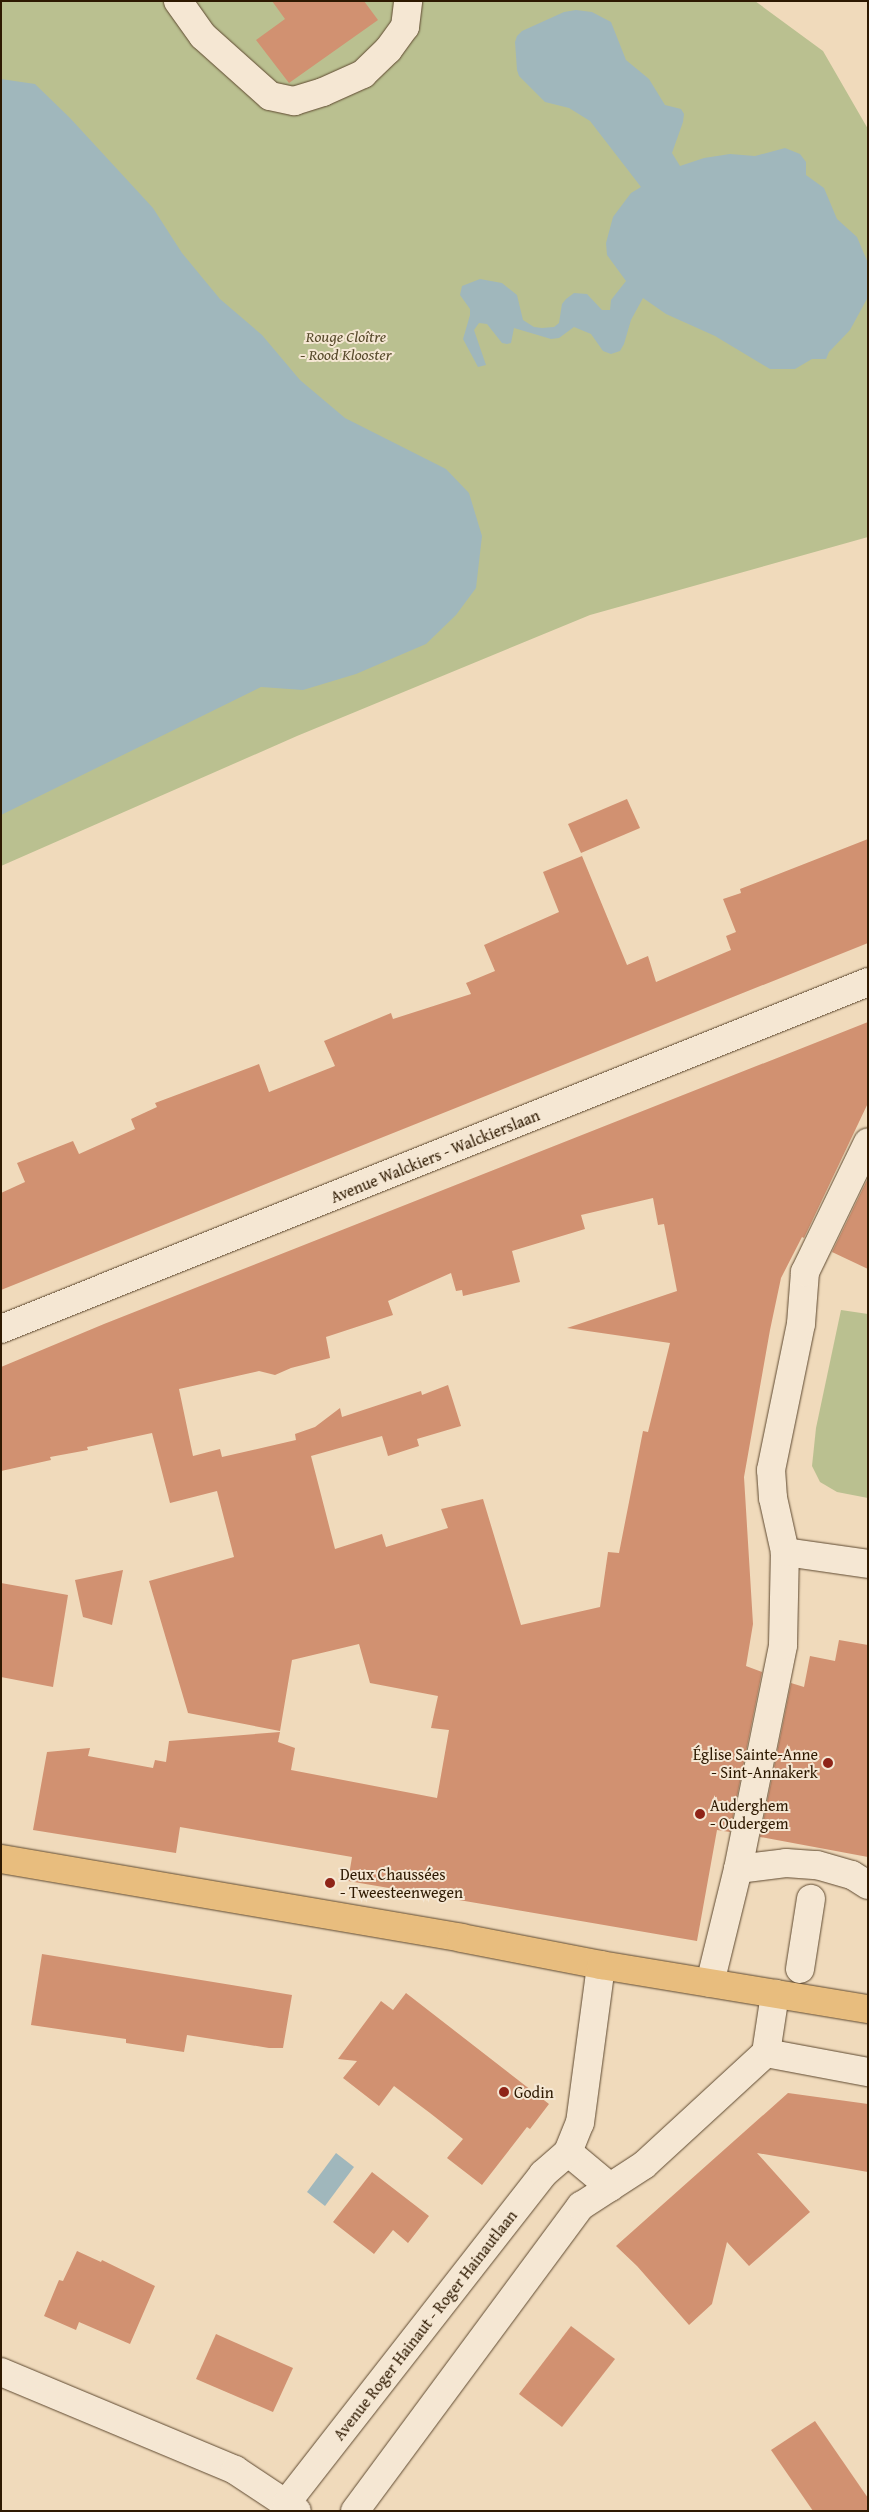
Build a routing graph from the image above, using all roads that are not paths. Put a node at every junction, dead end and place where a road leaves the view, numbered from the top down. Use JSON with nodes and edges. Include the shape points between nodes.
{"nodes":[{"id":1,"x":178,"y":1,"type":"edge"},
{"id":2,"x":408,"y":1,"type":"edge"},
{"id":3,"x":868,"y":982,"type":"edge"},
{"id":4,"x":868,"y":1142,"type":"edge"},
{"id":5,"x":1,"y":1329,"type":"edge"},
{"id":6,"x":785,"y":1552,"type":"junction"},
{"id":7,"x":868,"y":1564,"type":"edge"},
{"id":8,"x":1,"y":1859,"type":"edge"},
{"id":9,"x":738,"y":1869,"type":"junction"},
{"id":10,"x":868,"y":1885,"type":"edge"},
{"id":11,"x":811,"y":1899,"type":"dead end"},
{"id":12,"x":601,"y":1965,"type":"junction"},
{"id":13,"x":800,"y":1969,"type":"dead end"},
{"id":14,"x":710,"y":1983,"type":"junction"},
{"id":15,"x":775,"y":1994,"type":"junction"},
{"id":16,"x":868,"y":2009,"type":"edge"},
{"id":17,"x":766,"y":2053,"type":"junction"},
{"id":18,"x":868,"y":2072,"type":"edge"},
{"id":19,"x":568,"y":2152,"type":"junction"},
{"id":20,"x":610,"y":2187,"type":"junction"},
{"id":21,"x":1,"y":2372,"type":"edge"},
{"id":22,"x":292,"y":2506,"type":"edge"},
{"id":23,"x":355,"y":2511,"type":"edge"}],
"edges":[{"from":1,"to":2,"type":"street","via":[[203,36],[270,96],[294,101],[364,74],[405,27]]},
{"from":3,"to":5,"type":"street","name":"Avenue Walckiers - Walckierslaan"},
{"from":4,"to":6,"type":"street","via":[[804,1272],[801,1324],[771,1470],[773,1498]]},
{"from":6,"to":7,"type":"street"},
{"from":6,"to":9,"type":"street","via":[[783,1645]]},
{"from":8,"to":12,"type":"main road"},
{"from":9,"to":10,"type":"street","via":[[786,1863],[817,1865],[852,1875]]},
{"from":9,"to":14,"type":"street"},
{"from":11,"to":13,"type":"street"},
{"from":12,"to":14,"type":"main road"},
{"from":12,"to":19,"type":"street","name":"Avenue Roger Hainaut - Roger Hainautlaan","via":[[580,2123]]},
{"from":14,"to":15,"type":"main road"},
{"from":15,"to":16,"type":"main road"},
{"from":15,"to":17,"type":"street"},
{"from":17,"to":18,"type":"street"},
{"from":17,"to":20,"type":"street","via":[[644,2166]]},
{"from":19,"to":20,"type":"street"},
{"from":19,"to":22,"type":"street","name":"Avenue Roger Hainaut - Roger Hainautlaan","via":[[544,2174]]},
{"from":20,"to":23,"type":"street","via":[[582,2206]]},
{"from":21,"to":22,"type":"street","via":[[235,2470]]}]}
